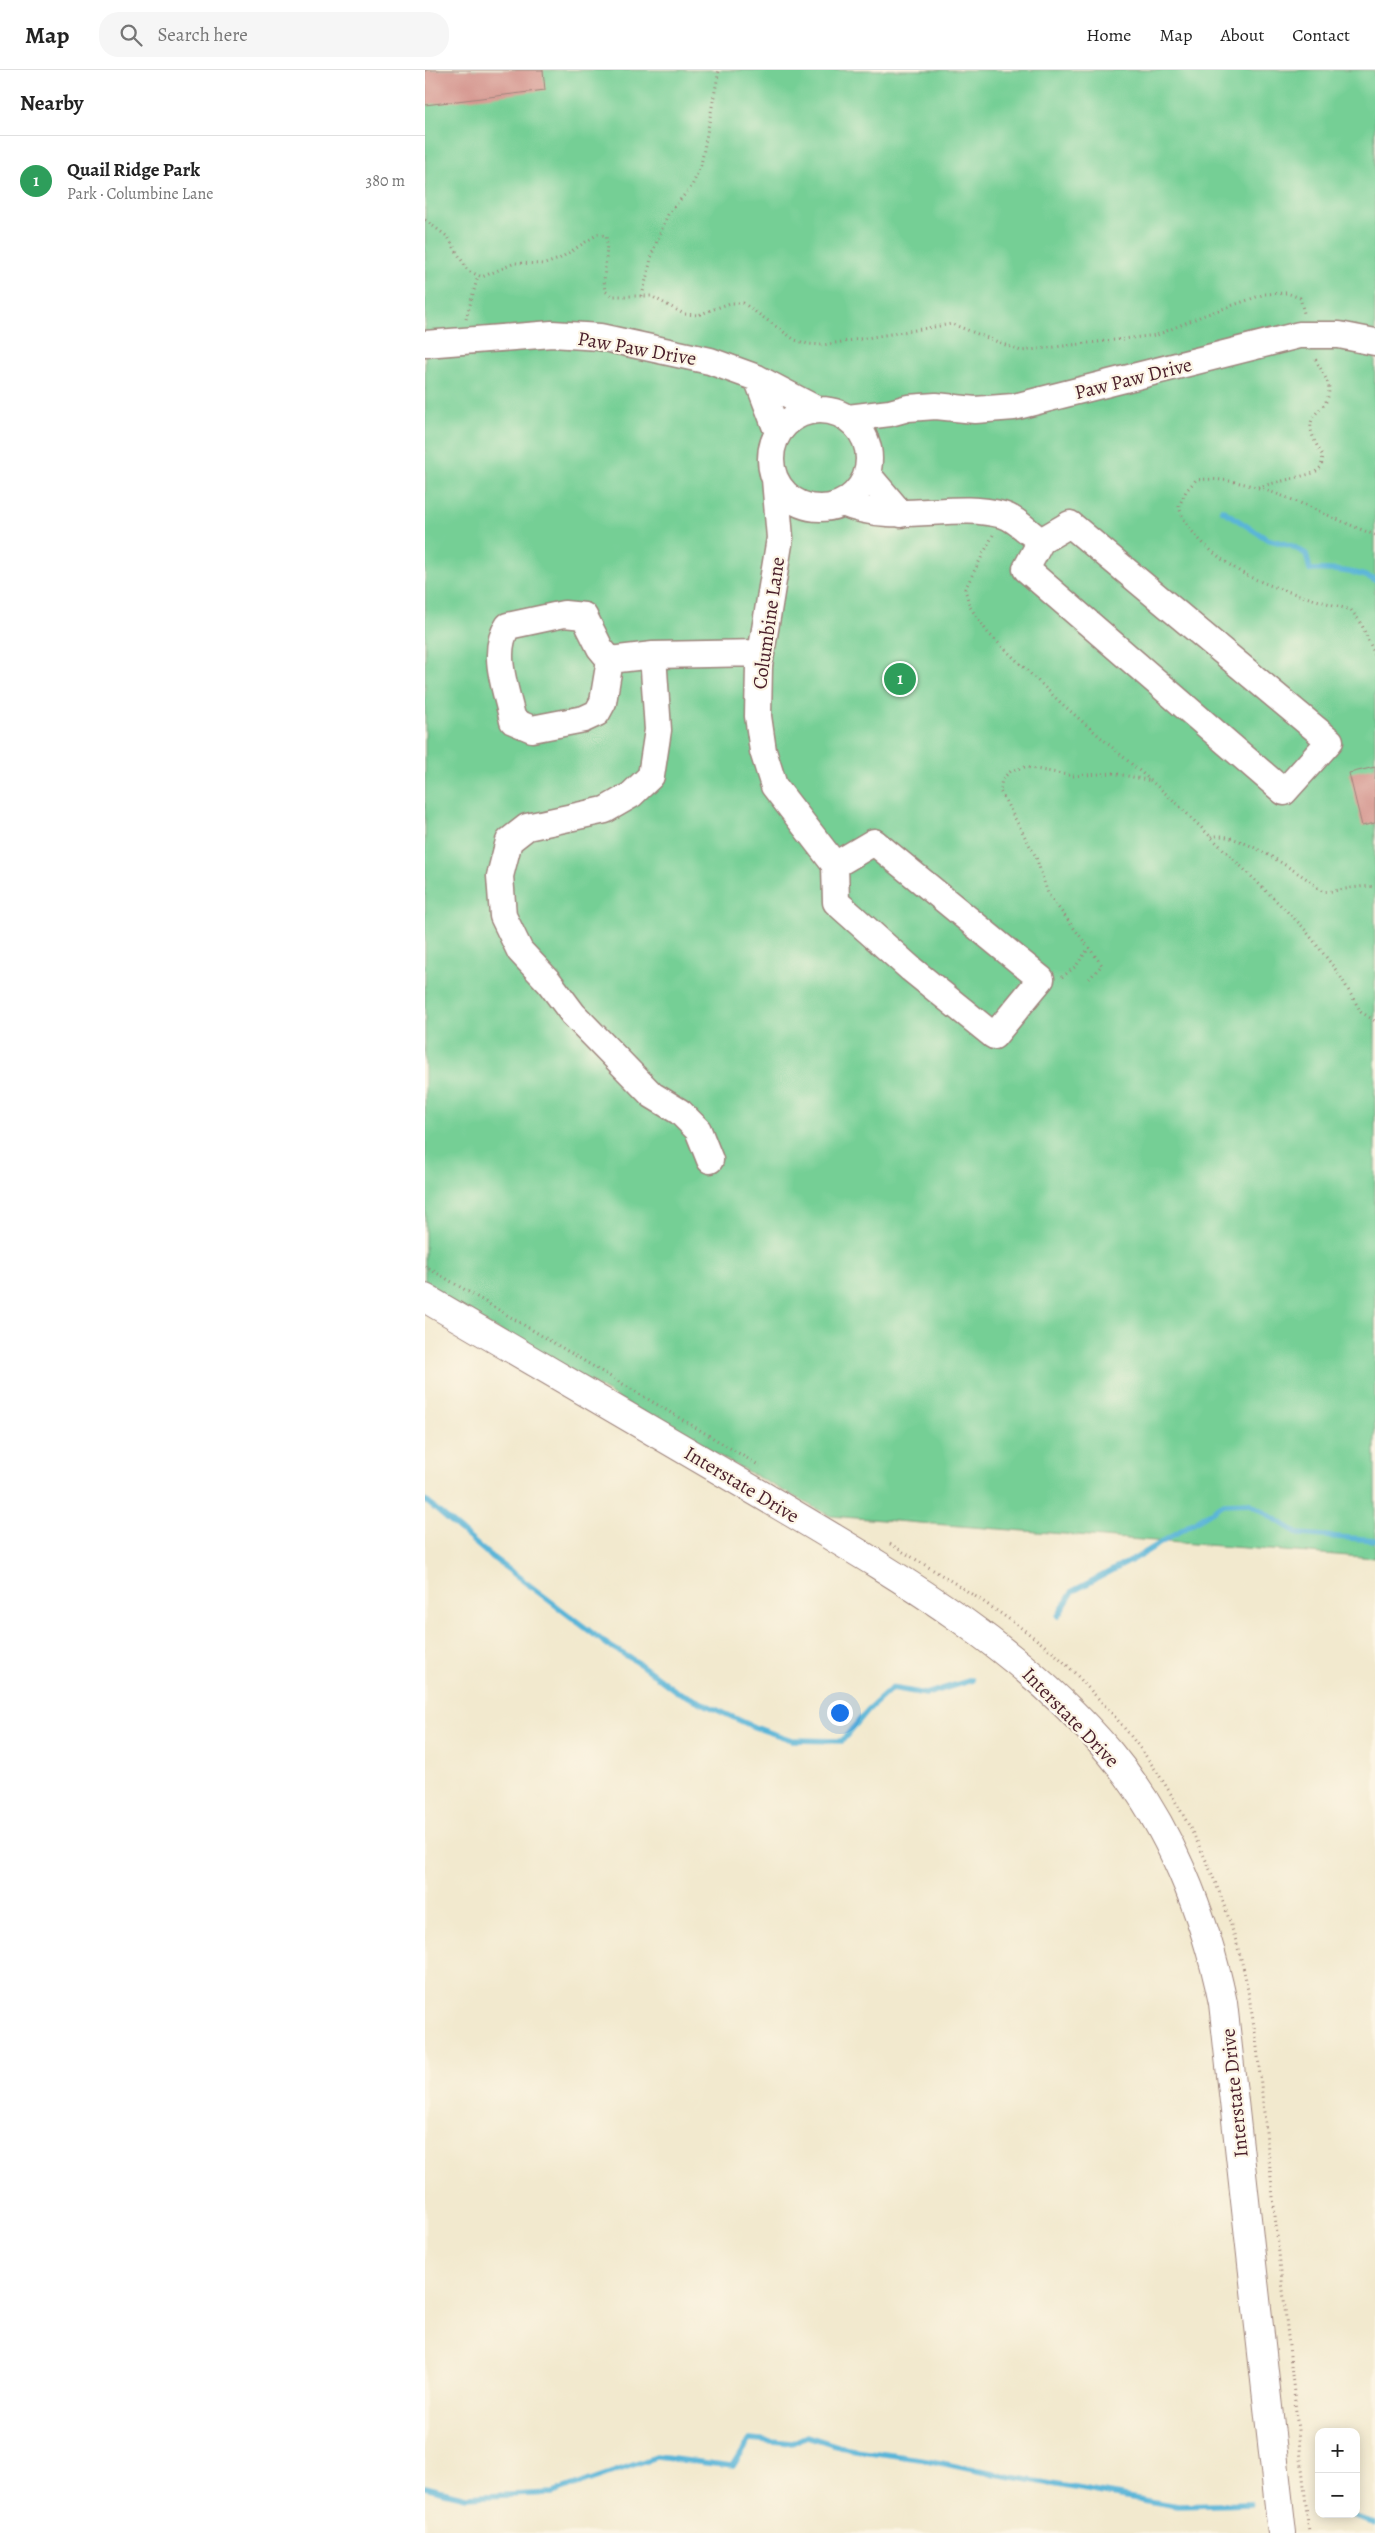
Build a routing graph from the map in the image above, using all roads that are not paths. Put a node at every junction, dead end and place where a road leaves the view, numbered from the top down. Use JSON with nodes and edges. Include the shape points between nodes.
{"nodes":[{"id":1,"x":1375,"y":342,"type":"edge"},
{"id":2,"x":425,"y":344,"type":"edge"},
{"id":3,"x":757,"y":378,"type":"junction"},
{"id":4,"x":818,"y":410,"type":"junction"},
{"id":5,"x":890,"y":413,"type":"junction"},
{"id":6,"x":847,"y":418,"type":"junction"},
{"id":7,"x":778,"y":433,"type":"junction"},
{"id":8,"x":867,"y":445,"type":"junction"},
{"id":9,"x":867,"y":474,"type":"junction"},
{"id":10,"x":775,"y":479,"type":"junction"},
{"id":11,"x":843,"y":503,"type":"junction"},
{"id":12,"x":814,"y":508,"type":"junction"},
{"id":13,"x":901,"y":514,"type":"junction"},
{"id":14,"x":780,"y":538,"type":"junction"},
{"id":15,"x":1041,"y":542,"type":"junction"},
{"id":16,"x":761,"y":654,"type":"junction"},
{"id":17,"x":653,"y":655,"type":"junction"},
{"id":18,"x":610,"y":660,"type":"junction"},
{"id":19,"x":835,"y":865,"type":"junction"},
{"id":20,"x":710,"y":1160,"type":"dead end"},
{"id":21,"x":425,"y":1298,"type":"edge"},
{"id":22,"x":1282,"y":2533,"type":"edge"}],
"edges":[{"from":1,"to":5,"type":"street","name":"Paw Paw Drive","via":[[1339,335],[1299,336],[1015,408],[975,410],[936,406]]},
{"from":2,"to":3,"type":"street","name":"Paw Paw Drive","via":[[552,334],[600,337],[710,361]]},
{"from":3,"to":4,"type":"street","name":"Paw Paw Drive"},
{"from":3,"to":7,"type":"street"},
{"from":4,"to":6,"type":"street"},
{"from":4,"to":7,"type":"street","via":[[802,413]]},
{"from":5,"to":6,"type":"street","name":"Paw Paw Drive"},
{"from":5,"to":8,"type":"street"},
{"from":6,"to":8,"type":"street","via":[[860,430]]},
{"from":7,"to":10,"type":"street","via":[[772,448],[771,464]]},
{"from":8,"to":9,"type":"street"},
{"from":9,"to":11,"type":"street","via":[[855,494]]},
{"from":9,"to":13,"type":"street"},
{"from":10,"to":12,"type":"street","via":[[784,493],[797,503]]},
{"from":10,"to":14,"type":"street","name":"Columbine Lane"},
{"from":11,"to":12,"type":"street","via":[[829,508]]},
{"from":11,"to":13,"type":"street","via":[[857,509]]},
{"from":12,"to":14,"type":"street","name":"Columbine Lane"},
{"from":13,"to":15,"type":"street","via":[[975,512],[1004,515]]},
{"from":14,"to":16,"type":"street","name":"Columbine Lane"},
{"from":15,"to":15,"type":"street","via":[[1026,569],[1284,792],[1330,741],[1070,524]]},
{"from":16,"to":17,"type":"street"},
{"from":16,"to":19,"type":"street","name":"Columbine Lane","via":[[758,716],[763,751],[774,786]]},
{"from":17,"to":18,"type":"street"},
{"from":17,"to":20,"type":"street","via":[[658,730],[651,776],[631,795],[605,810],[527,826],[509,841],[500,876],[503,916],[520,952],[549,982],[573,1014],[652,1095],[681,1112],[698,1130]]},
{"from":18,"to":18,"type":"street","via":[[600,648],[584,616],[564,614],[508,626],[500,637],[499,656],[513,721],[532,729],[583,719],[597,712],[603,702]]},
{"from":19,"to":19,"type":"street","via":[[836,902],[911,969],[994,1036],[1041,979],[874,842]]},
{"from":21,"to":22,"type":"main road","name":"Interstate Drive","via":[[934,1600],[1039,1680],[1090,1730],[1131,1782],[1173,1853],[1189,1890],[1205,1934],[1223,2003]]}]}
